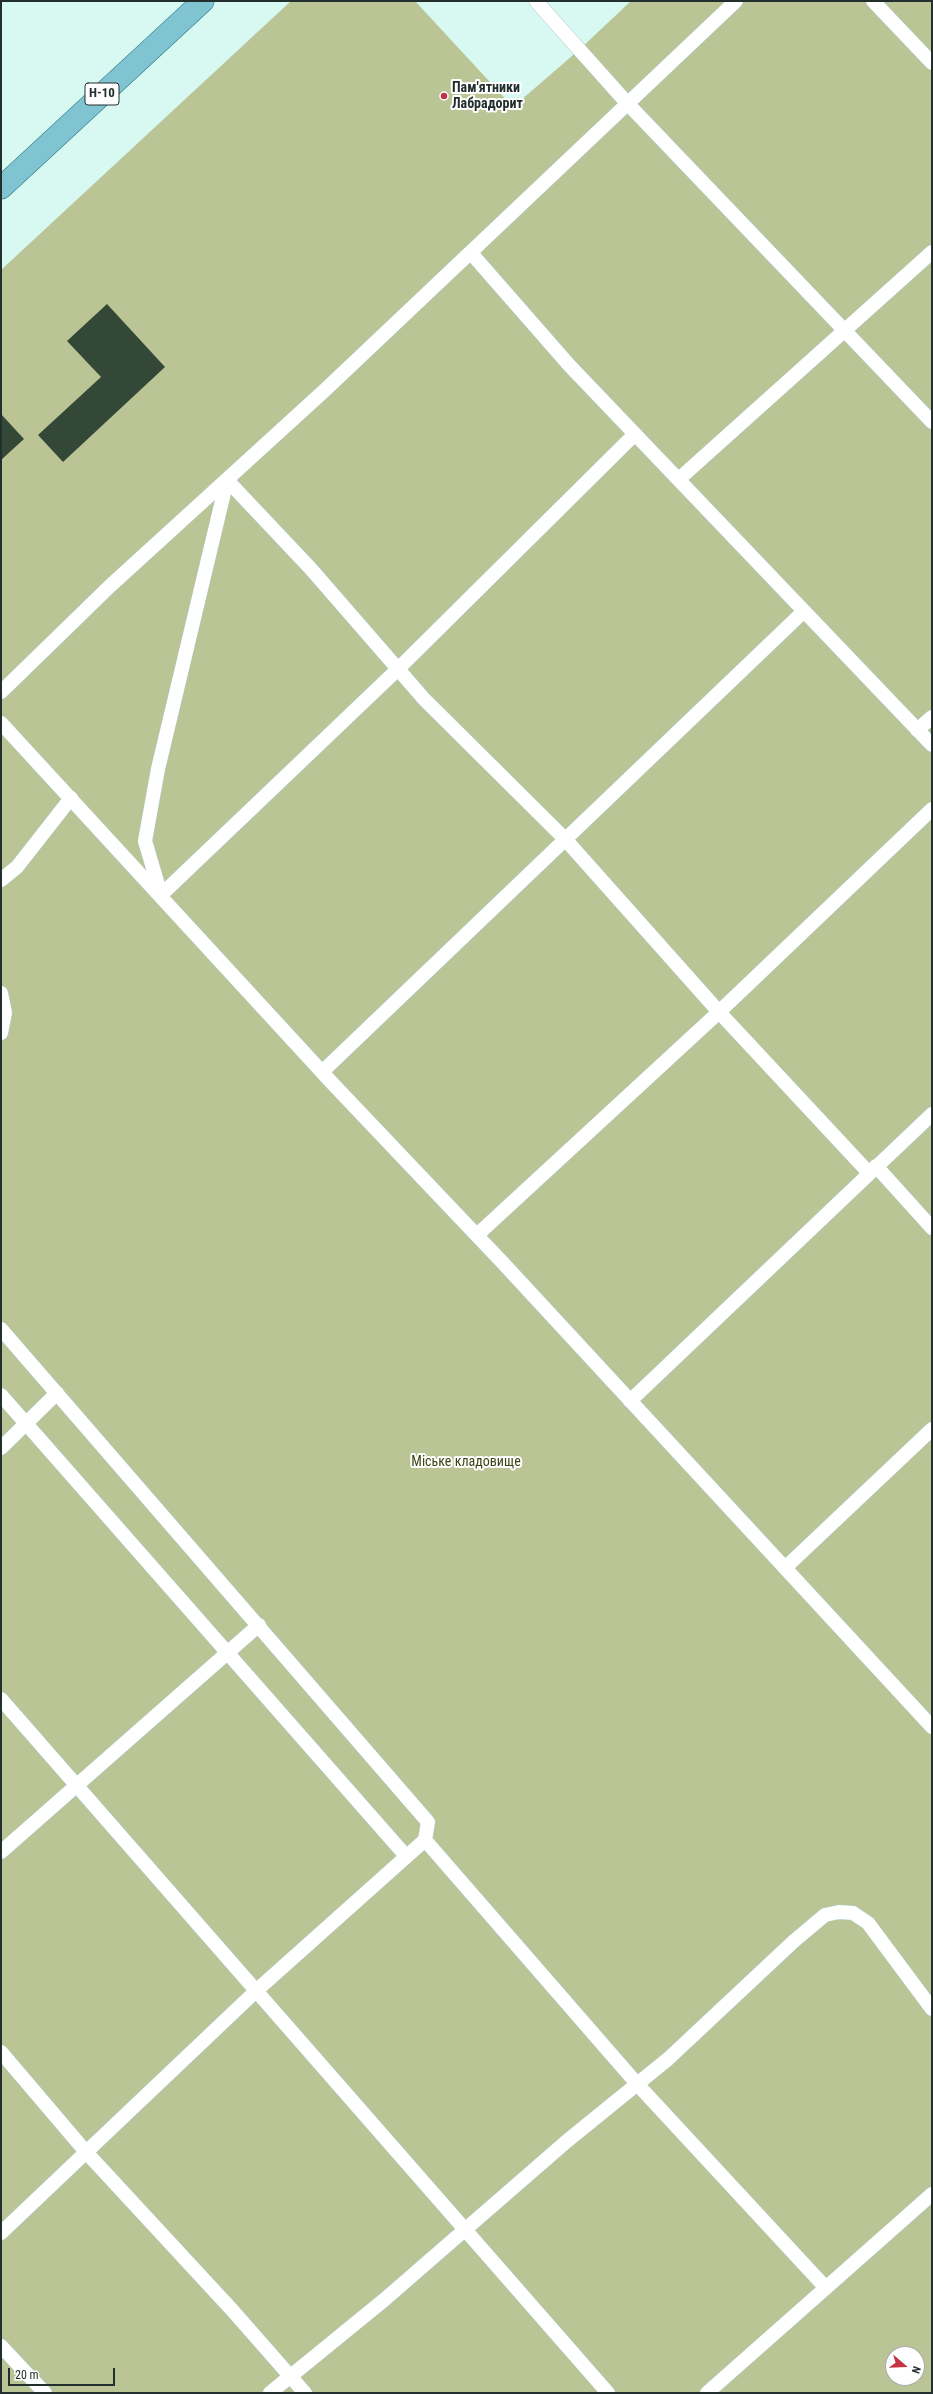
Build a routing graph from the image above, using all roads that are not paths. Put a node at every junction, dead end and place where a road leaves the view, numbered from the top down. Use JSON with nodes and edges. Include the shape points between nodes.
{"nodes":[{"id":1,"x":203,"y":1,"type":"edge"},
{"id":2,"x":536,"y":1,"type":"edge"},
{"id":3,"x":736,"y":1,"type":"edge"},
{"id":4,"x":873,"y":1,"type":"edge"},
{"id":5,"x":932,"y":63,"type":"edge"},
{"id":6,"x":627,"y":103,"type":"junction"},
{"id":7,"x":1,"y":188,"type":"edge"},
{"id":8,"x":471,"y":252,"type":"junction"},
{"id":9,"x":932,"y":252,"type":"edge"},
{"id":10,"x":844,"y":329,"type":"junction"},
{"id":11,"x":932,"y":422,"type":"edge"},
{"id":12,"x":635,"y":434,"type":"junction"},
{"id":13,"x":679,"y":479,"type":"junction"},
{"id":14,"x":227,"y":480,"type":"junction"},
{"id":15,"x":803,"y":612,"type":"junction"},
{"id":16,"x":398,"y":669,"type":"junction"},
{"id":17,"x":1,"y":692,"type":"edge"},
{"id":18,"x":932,"y":717,"type":"edge"},
{"id":19,"x":1,"y":723,"type":"edge"},
{"id":20,"x":917,"y":730,"type":"junction"},
{"id":21,"x":932,"y":745,"type":"edge"},
{"id":22,"x":71,"y":798,"type":"junction"},
{"id":23,"x":932,"y":809,"type":"edge"},
{"id":24,"x":565,"y":840,"type":"junction"},
{"id":25,"x":1,"y":880,"type":"edge"},
{"id":26,"x":161,"y":895,"type":"junction"},
{"id":27,"x":1,"y":993,"type":"edge"},
{"id":28,"x":719,"y":1012,"type":"junction"},
{"id":29,"x":1,"y":1033,"type":"edge"},
{"id":30,"x":322,"y":1072,"type":"junction"},
{"id":31,"x":932,"y":1114,"type":"edge"},
{"id":32,"x":873,"y":1170,"type":"junction"},
{"id":33,"x":932,"y":1228,"type":"edge"},
{"id":34,"x":477,"y":1235,"type":"junction"},
{"id":35,"x":1,"y":1329,"type":"edge"},
{"id":36,"x":57,"y":1393,"type":"junction"},
{"id":37,"x":1,"y":1395,"type":"edge"},
{"id":38,"x":630,"y":1401,"type":"junction"},
{"id":39,"x":26,"y":1424,"type":"junction"},
{"id":40,"x":932,"y":1429,"type":"edge"},
{"id":41,"x":1,"y":1448,"type":"edge"},
{"id":42,"x":786,"y":1567,"type":"junction"},
{"id":43,"x":259,"y":1625,"type":"junction"},
{"id":44,"x":228,"y":1653,"type":"junction"},
{"id":45,"x":1,"y":1699,"type":"edge"},
{"id":46,"x":932,"y":1727,"type":"edge"},
{"id":47,"x":78,"y":1785,"type":"junction"},
{"id":48,"x":425,"y":1840,"type":"junction"},
{"id":49,"x":1,"y":1852,"type":"edge"},
{"id":50,"x":406,"y":1856,"type":"junction"},
{"id":51,"x":257,"y":1990,"type":"junction"},
{"id":52,"x":932,"y":2009,"type":"edge"},
{"id":53,"x":1,"y":2052,"type":"edge"},
{"id":54,"x":638,"y":2085,"type":"junction"},
{"id":55,"x":86,"y":2152,"type":"junction"},
{"id":56,"x":932,"y":2194,"type":"edge"},
{"id":57,"x":464,"y":2230,"type":"junction"},
{"id":58,"x":1,"y":2232,"type":"edge"},
{"id":59,"x":826,"y":2288,"type":"junction"},
{"id":60,"x":1,"y":2346,"type":"edge"},
{"id":61,"x":290,"y":2376,"type":"junction"},
{"id":62,"x":45,"y":2393,"type":"edge"},
{"id":63,"x":270,"y":2393,"type":"edge"},
{"id":64,"x":305,"y":2393,"type":"edge"},
{"id":65,"x":608,"y":2393,"type":"edge"},
{"id":66,"x":707,"y":2393,"type":"edge"}],
"edges":[{"from":1,"to":7,"type":"main road","number":"Н-10"},
{"from":2,"to":6,"type":"lane"},
{"from":3,"to":6,"type":"lane"},
{"from":4,"to":5,"type":"lane"},
{"from":6,"to":8,"type":"lane"},
{"from":6,"to":10,"type":"lane"},
{"from":8,"to":12,"type":"lane","via":[[569,365]]},
{"from":8,"to":14,"type":"lane"},
{"from":9,"to":10,"type":"lane"},
{"from":10,"to":11,"type":"lane"},
{"from":10,"to":13,"type":"lane"},
{"from":12,"to":13,"type":"lane"},
{"from":12,"to":16,"type":"lane"},
{"from":13,"to":15,"type":"lane"},
{"from":14,"to":16,"type":"lane","via":[[311,569]]},
{"from":14,"to":17,"type":"lane","via":[[110,586]]},
{"from":14,"to":26,"type":"lane","via":[[158,769],[144,840]]},
{"from":15,"to":20,"type":"lane"},
{"from":15,"to":24,"type":"lane"},
{"from":16,"to":24,"type":"lane","via":[[424,699]]},
{"from":16,"to":26,"type":"lane"},
{"from":18,"to":20,"type":"lane"},
{"from":19,"to":22,"type":"lane"},
{"from":20,"to":21,"type":"lane"},
{"from":22,"to":25,"type":"lane","via":[[18,867]]},
{"from":22,"to":26,"type":"lane"},
{"from":23,"to":28,"type":"lane"},
{"from":24,"to":28,"type":"lane"},
{"from":24,"to":30,"type":"lane"},
{"from":26,"to":30,"type":"lane"},
{"from":27,"to":29,"type":"lane","via":[[5,1013]]},
{"from":28,"to":32,"type":"lane"},
{"from":28,"to":34,"type":"lane"},
{"from":30,"to":34,"type":"lane"},
{"from":31,"to":32,"type":"lane"},
{"from":32,"to":33,"type":"lane"},
{"from":32,"to":38,"type":"lane"},
{"from":34,"to":38,"type":"lane"},
{"from":35,"to":36,"type":"lane"},
{"from":36,"to":39,"type":"lane"},
{"from":36,"to":43,"type":"lane"},
{"from":37,"to":39,"type":"lane"},
{"from":38,"to":42,"type":"lane"},
{"from":39,"to":41,"type":"lane"},
{"from":39,"to":44,"type":"lane"},
{"from":40,"to":42,"type":"lane"},
{"from":42,"to":46,"type":"lane"},
{"from":43,"to":44,"type":"lane"},
{"from":43,"to":48,"type":"lane","via":[[428,1822]]},
{"from":44,"to":47,"type":"lane"},
{"from":44,"to":50,"type":"lane"},
{"from":45,"to":47,"type":"lane"},
{"from":47,"to":49,"type":"lane"},
{"from":47,"to":51,"type":"lane"},
{"from":48,"to":50,"type":"lane"},
{"from":48,"to":54,"type":"lane"},
{"from":50,"to":51,"type":"lane"},
{"from":51,"to":55,"type":"lane"},
{"from":51,"to":57,"type":"lane"},
{"from":52,"to":54,"type":"lane","via":[[868,1924],[854,1913],[839,1912],[825,1915]]},
{"from":53,"to":55,"type":"lane"},
{"from":54,"to":57,"type":"lane","via":[[567,2141]]},
{"from":54,"to":59,"type":"lane"},
{"from":55,"to":58,"type":"lane"},
{"from":55,"to":61,"type":"lane"},
{"from":56,"to":59,"type":"lane"},
{"from":57,"to":61,"type":"lane","via":[[384,2300]]},
{"from":57,"to":65,"type":"lane"},
{"from":59,"to":66,"type":"lane"},
{"from":60,"to":62,"type":"lane"},
{"from":61,"to":63,"type":"lane"},
{"from":61,"to":64,"type":"lane"}]}
